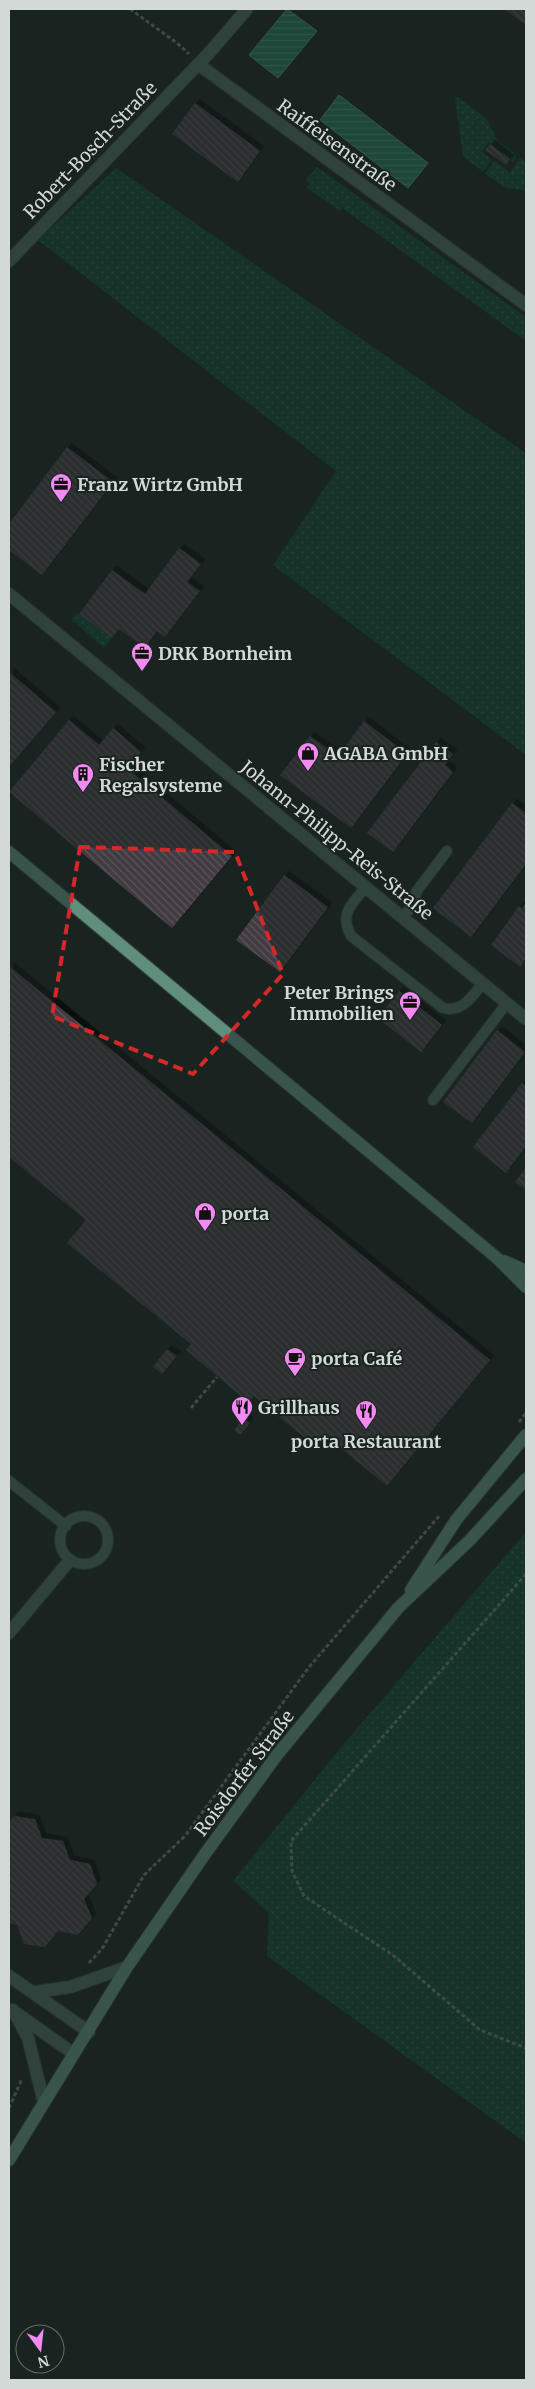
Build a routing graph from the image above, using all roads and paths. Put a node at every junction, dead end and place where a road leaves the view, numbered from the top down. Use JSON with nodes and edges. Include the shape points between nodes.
{"nodes":[{"id":1,"x":130,"y":9,"type":"edge"},
{"id":2,"x":247,"y":9,"type":"edge"},
{"id":3,"x":198,"y":64,"type":"junction"},
{"id":4,"x":9,"y":261,"type":"edge"},
{"id":5,"x":526,"y":305,"type":"edge"},
{"id":6,"x":9,"y":594,"type":"edge"},
{"id":7,"x":447,"y":851,"type":"dead end"},
{"id":8,"x":9,"y":852,"type":"edge"},
{"id":9,"x":366,"y":887,"type":"junction"},
{"id":10,"x":403,"y":917,"type":"junction"},
{"id":11,"x":483,"y":983,"type":"junction"},
{"id":12,"x":507,"y":1003,"type":"junction"},
{"id":13,"x":526,"y":1018,"type":"edge"},
{"id":14,"x":433,"y":1100,"type":"dead end"},
{"id":15,"x":497,"y":1258,"type":"junction"},
{"id":16,"x":526,"y":1271,"type":"edge"},
{"id":17,"x":526,"y":1287,"type":"edge"},
{"id":18,"x":217,"y":1377,"type":"dead end"},
{"id":19,"x":191,"y":1408,"type":"dead end"},
{"id":20,"x":526,"y":1413,"type":"edge"},
{"id":21,"x":514,"y":1427,"type":"dead end"},
{"id":22,"x":526,"y":1434,"type":"edge"},
{"id":23,"x":526,"y":1479,"type":"edge"},
{"id":24,"x":9,"y":1480,"type":"edge"},
{"id":25,"x":442,"y":1513,"type":"dead end"},
{"id":26,"x":66,"y":1526,"type":"junction"},
{"id":27,"x":70,"y":1560,"type":"junction"},
{"id":28,"x":526,"y":1574,"type":"edge"},
{"id":29,"x":398,"y":1608,"type":"junction"},
{"id":30,"x":9,"y":1633,"type":"edge"},
{"id":31,"x":87,"y":1966,"type":"dead end"},
{"id":32,"x":127,"y":1967,"type":"junction"},
{"id":33,"x":9,"y":1976,"type":"edge"},
{"id":34,"x":35,"y":1992,"type":"junction"},
{"id":35,"x":11,"y":2008,"type":"edge"},
{"id":36,"x":89,"y":2032,"type":"junction"},
{"id":37,"x":526,"y":2048,"type":"edge"},
{"id":38,"x":74,"y":2054,"type":"junction"},
{"id":39,"x":44,"y":2103,"type":"junction"},
{"id":40,"x":9,"y":2160,"type":"edge"}],
"edges":[{"from":1,"to":3,"type":"path","via":[[177,43]]},
{"from":2,"to":3,"type":"street","name":"Robert-Bosch-Straße"},
{"from":3,"to":4,"type":"street","name":"Robert-Bosch-Straße"},
{"from":3,"to":5,"type":"street","name":"Raiffeisenstraße"},
{"from":6,"to":9,"type":"street","name":"Johann-Philipp-Reis-Straße"},
{"from":7,"to":10,"type":"lane","via":[[416,892],[415,903]]},
{"from":8,"to":15,"type":"main road"},
{"from":9,"to":10,"type":"street","name":"Johann-Philipp-Reis-Straße"},
{"from":9,"to":11,"type":"lane","via":[[348,910],[345,920],[351,936],[442,1008],[450,1010],[466,1004]]},
{"from":10,"to":11,"type":"street","name":"Johann-Philipp-Reis-Straße"},
{"from":11,"to":12,"type":"street","name":"Johann-Philipp-Reis-Straße"},
{"from":12,"to":13,"type":"street","name":"Johann-Philipp-Reis-Straße"},
{"from":12,"to":14,"type":"lane"},
{"from":15,"to":16,"type":"main road"},
{"from":15,"to":17,"type":"main road"},
{"from":18,"to":19,"type":"path"},
{"from":20,"to":21,"type":"path"},
{"from":22,"to":29,"type":"main road","name":"Roisdorfer Straße","via":[[456,1520]]},
{"from":23,"to":29,"type":"main road","name":"Roisdorfer Straße","via":[[470,1540]]},
{"from":24,"to":26,"type":"lane"},
{"from":25,"to":31,"type":"path","via":[[309,1667],[185,1836],[144,1875],[102,1949]]},
{"from":26,"to":27,"type":"lane","via":[[62,1532],[61,1547]]},
{"from":26,"to":27,"type":"lane","via":[[80,1517],[98,1520],[107,1532],[108,1540],[103,1556],[93,1562],[81,1564]]},
{"from":27,"to":30,"type":"street"},
{"from":28,"to":37,"type":"path","via":[[291,1841],[292,1871],[304,1896],[394,1956],[480,2030]]},
{"from":29,"to":32,"type":"main road","name":"Roisdorfer Straße","via":[[278,1755]]},
{"from":32,"to":34,"type":"street","via":[[70,1987]]},
{"from":32,"to":36,"type":"main road","name":"Roisdorfer Straße"},
{"from":33,"to":34,"type":"street"},
{"from":34,"to":36,"type":"street"},
{"from":35,"to":38,"type":"street"},
{"from":35,"to":39,"type":"street","via":[[28,2038]]},
{"from":36,"to":38,"type":"main road","name":"Roisdorfer Straße"},
{"from":38,"to":39,"type":"main road","name":"Roisdorfer Straße"},
{"from":39,"to":40,"type":"main road","name":"Roisdorfer Straße"}]}
